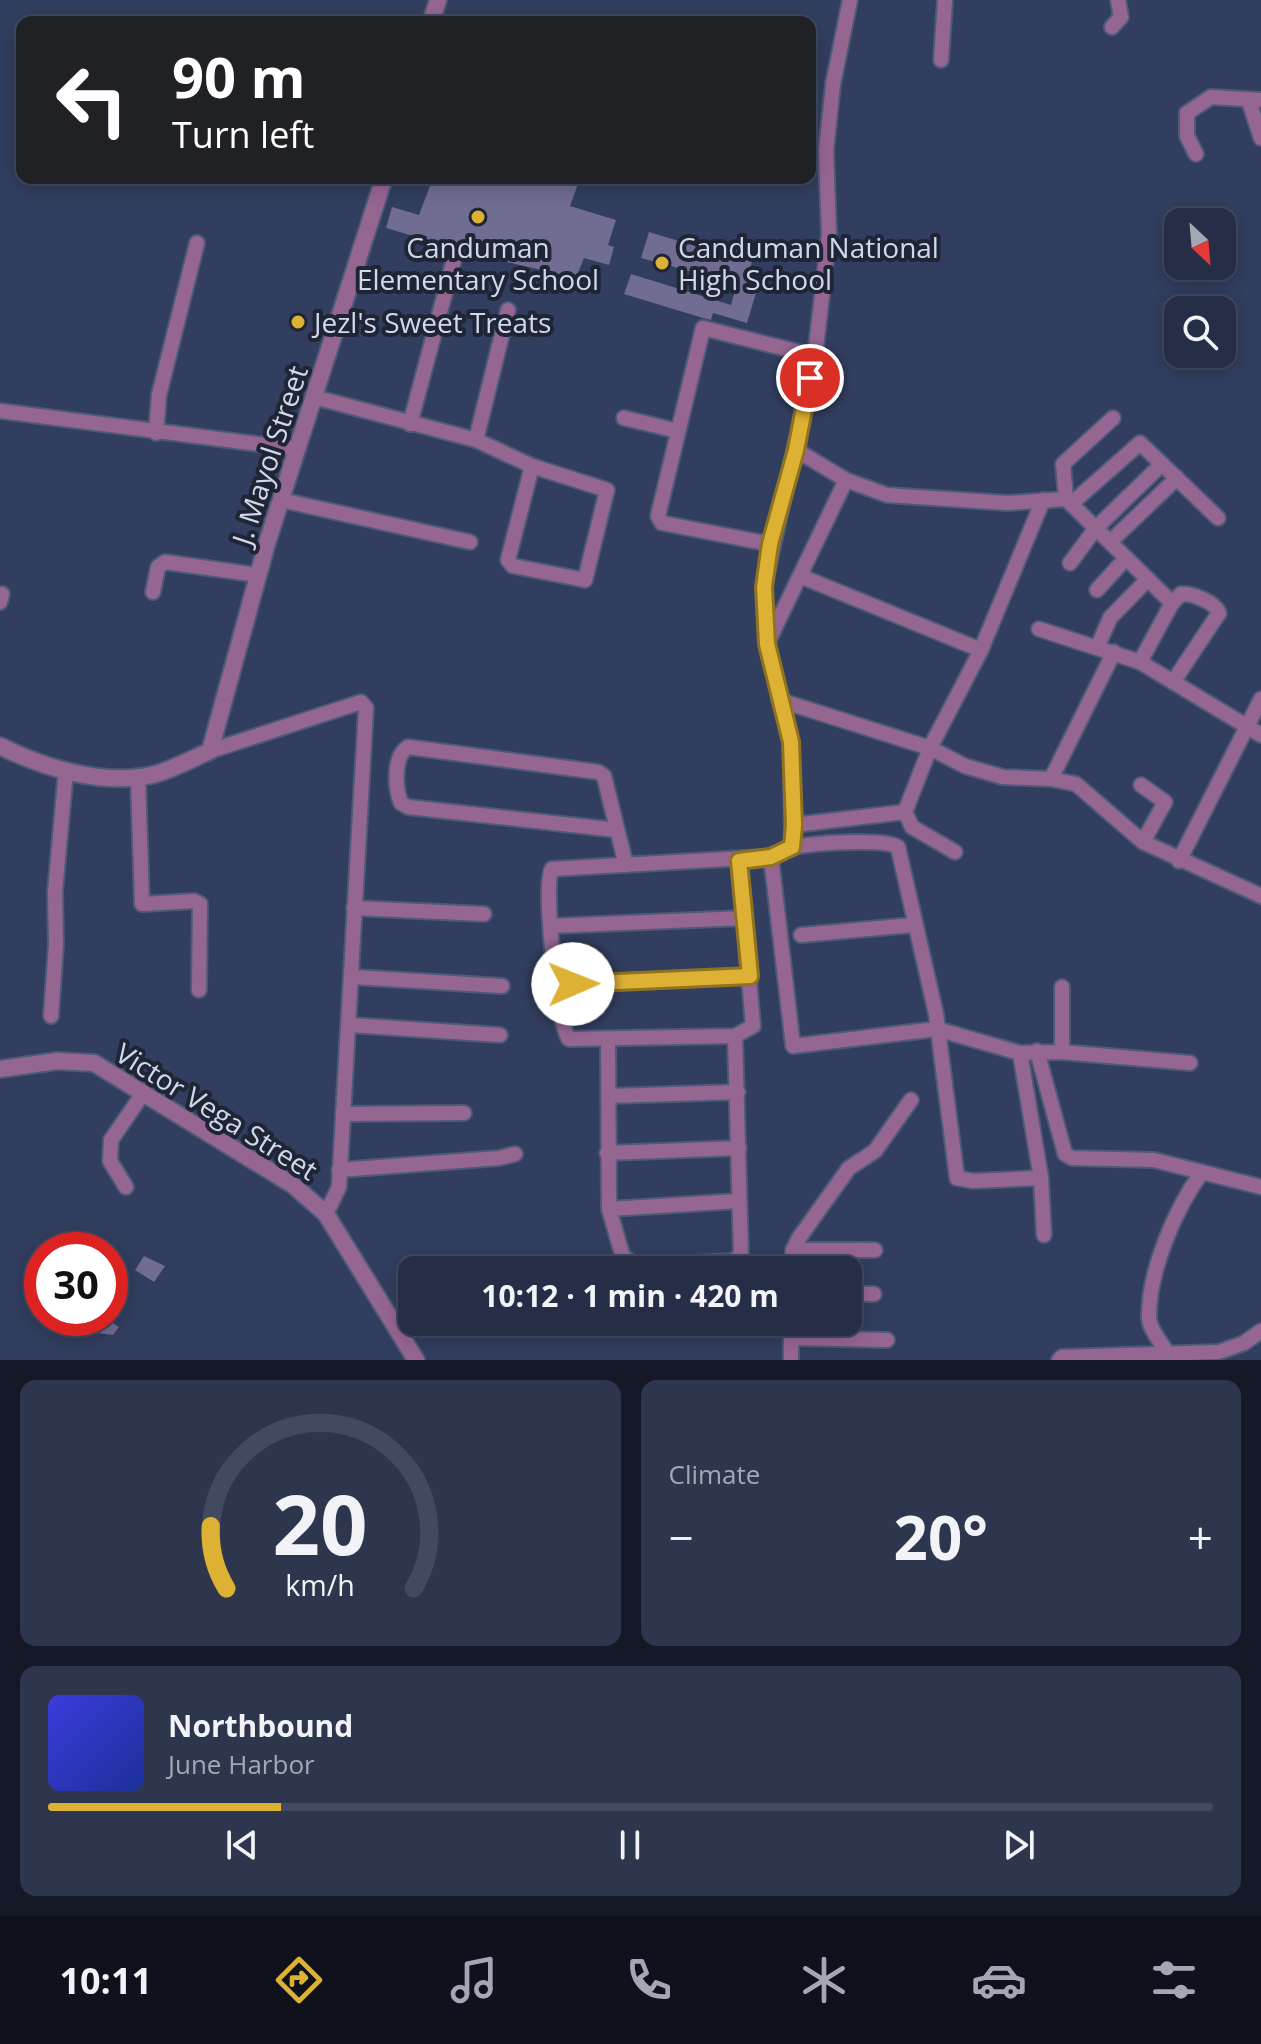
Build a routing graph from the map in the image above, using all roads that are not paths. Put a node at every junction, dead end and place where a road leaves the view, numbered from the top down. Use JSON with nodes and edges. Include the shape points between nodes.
{"nodes":[{"id":1,"x":850,"y":0,"type":"edge"},
{"id":2,"x":945,"y":0,"type":"edge"},
{"id":3,"x":1118,"y":0,"type":"edge"},
{"id":4,"x":1112,"y":27,"type":"dead end"},
{"id":5,"x":941,"y":60,"type":"dead end"},
{"id":6,"x":1255,"y":100,"type":"edge"},
{"id":7,"x":1261,"y":138,"type":"edge"},
{"id":8,"x":1196,"y":154,"type":"dead end"},
{"id":9,"x":382,"y":184,"type":"edge"},
{"id":10,"x":197,"y":243,"type":"dead end"},
{"id":11,"x":456,"y":252,"type":"dead end"},
{"id":12,"x":508,"y":310,"type":"dead end"},
{"id":13,"x":815,"y":356,"type":"junction"},
{"id":14,"x":314,"y":397,"type":"junction"},
{"id":15,"x":0,"y":411,"type":"edge"},
{"id":16,"x":624,"y":418,"type":"dead end"},
{"id":17,"x":1113,"y":418,"type":"dead end"},
{"id":18,"x":410,"y":424,"type":"junction"},
{"id":19,"x":678,"y":431,"type":"junction"},
{"id":20,"x":156,"y":433,"type":"junction"},
{"id":21,"x":476,"y":440,"type":"junction"},
{"id":22,"x":297,"y":449,"type":"junction"},
{"id":23,"x":796,"y":450,"type":"junction"},
{"id":24,"x":1162,"y":464,"type":"junction"},
{"id":25,"x":532,"y":466,"type":"junction"},
{"id":26,"x":1177,"y":478,"type":"junction"},
{"id":27,"x":846,"y":480,"type":"junction"},
{"id":28,"x":281,"y":500,"type":"junction"},
{"id":29,"x":1043,"y":500,"type":"junction"},
{"id":30,"x":1068,"y":502,"type":"junction"},
{"id":31,"x":1218,"y":518,"type":"dead end"},
{"id":32,"x":1096,"y":528,"type":"junction"},
{"id":33,"x":470,"y":542,"type":"dead end"},
{"id":34,"x":1110,"y":542,"type":"junction"},
{"id":35,"x":770,"y":544,"type":"junction"},
{"id":36,"x":1126,"y":558,"type":"junction"},
{"id":37,"x":1070,"y":563,"type":"dead end"},
{"id":38,"x":258,"y":575,"type":"junction"},
{"id":39,"x":800,"y":576,"type":"junction"},
{"id":40,"x":1148,"y":579,"type":"junction"},
{"id":41,"x":1097,"y":590,"type":"dead end"},
{"id":42,"x":153,"y":592,"type":"dead end"},
{"id":43,"x":1172,"y":603,"type":"junction"},
{"id":44,"x":1039,"y":629,"type":"dead end"},
{"id":45,"x":767,"y":644,"type":"junction"},
{"id":46,"x":1097,"y":648,"type":"junction"},
{"id":47,"x":981,"y":650,"type":"junction"},
{"id":48,"x":1114,"y":652,"type":"junction"},
{"id":49,"x":1140,"y":662,"type":"junction"},
{"id":50,"x":1173,"y":682,"type":"junction"},
{"id":51,"x":779,"y":700,"type":"junction"},
{"id":52,"x":1261,"y":701,"type":"edge"},
{"id":53,"x":1254,"y":731,"type":"edge"},
{"id":54,"x":0,"y":746,"type":"edge"},
{"id":55,"x":930,"y":748,"type":"junction"},
{"id":56,"x":210,"y":751,"type":"junction"},
{"id":57,"x":66,"y":770,"type":"junction"},
{"id":58,"x":138,"y":777,"type":"junction"},
{"id":59,"x":1051,"y":779,"type":"junction"},
{"id":60,"x":1141,"y":785,"type":"dead end"},
{"id":61,"x":905,"y":812,"type":"junction"},
{"id":62,"x":794,"y":825,"type":"junction"},
{"id":63,"x":617,"y":830,"type":"junction"},
{"id":64,"x":1143,"y":842,"type":"junction"},
{"id":65,"x":792,"y":847,"type":"junction"},
{"id":66,"x":955,"y":852,"type":"dead end"},
{"id":67,"x":756,"y":858,"type":"junction"},
{"id":68,"x":1179,"y":861,"type":"junction"},
{"id":69,"x":626,"y":865,"type":"junction"},
{"id":70,"x":1261,"y":895,"type":"edge"},
{"id":71,"x":354,"y":908,"type":"junction"},
{"id":72,"x":484,"y":914,"type":"dead end"},
{"id":73,"x":744,"y":918,"type":"junction"},
{"id":74,"x":913,"y":925,"type":"junction"},
{"id":75,"x":551,"y":926,"type":"junction"},
{"id":76,"x":801,"y":935,"type":"dead end"},
{"id":77,"x":750,"y":976,"type":"junction"},
{"id":78,"x":353,"y":977,"type":"junction"},
{"id":79,"x":557,"y":984,"type":"junction"},
{"id":80,"x":502,"y":986,"type":"dead end"},
{"id":81,"x":1062,"y":987,"type":"dead end"},
{"id":82,"x":199,"y":990,"type":"dead end"},
{"id":83,"x":51,"y":1016,"type":"dead end"},
{"id":84,"x":350,"y":1025,"type":"junction"},
{"id":85,"x":937,"y":1029,"type":"junction"},
{"id":86,"x":500,"y":1035,"type":"dead end"},
{"id":87,"x":735,"y":1036,"type":"junction"},
{"id":88,"x":608,"y":1039,"type":"junction"},
{"id":89,"x":1037,"y":1051,"type":"junction"},
{"id":90,"x":1062,"y":1052,"type":"junction"},
{"id":91,"x":1020,"y":1053,"type":"junction"},
{"id":92,"x":1190,"y":1063,"type":"dead end"},
{"id":93,"x":0,"y":1069,"type":"edge"},
{"id":94,"x":144,"y":1092,"type":"junction"},
{"id":95,"x":738,"y":1092,"type":"junction"},
{"id":96,"x":609,"y":1096,"type":"junction"},
{"id":97,"x":911,"y":1100,"type":"dead end"},
{"id":98,"x":464,"y":1113,"type":"dead end"},
{"id":99,"x":343,"y":1114,"type":"junction"},
{"id":100,"x":739,"y":1148,"type":"junction"},
{"id":101,"x":607,"y":1153,"type":"junction"},
{"id":102,"x":515,"y":1154,"type":"dead end"},
{"id":103,"x":339,"y":1170,"type":"junction"},
{"id":104,"x":1202,"y":1172,"type":"junction"},
{"id":105,"x":1041,"y":1178,"type":"junction"},
{"id":106,"x":126,"y":1187,"type":"dead end"},
{"id":107,"x":1261,"y":1187,"type":"edge"},
{"id":108,"x":739,"y":1201,"type":"junction"},
{"id":109,"x":609,"y":1209,"type":"junction"},
{"id":110,"x":326,"y":1214,"type":"junction"},
{"id":111,"x":1044,"y":1235,"type":"dead end"},
{"id":112,"x":793,"y":1250,"type":"junction"},
{"id":113,"x":875,"y":1250,"type":"dead end"},
{"id":114,"x":793,"y":1256,"type":"edge"},
{"id":115,"x":862,"y":1294,"type":"edge"},
{"id":116,"x":874,"y":1294,"type":"dead end"},
{"id":117,"x":1261,"y":1331,"type":"edge"},
{"id":118,"x":792,"y":1338,"type":"joint"},
{"id":119,"x":887,"y":1340,"type":"dead end"},
{"id":120,"x":1167,"y":1352,"type":"junction"},
{"id":121,"x":416,"y":1360,"type":"edge"},
{"id":122,"x":791,"y":1360,"type":"edge"},
{"id":123,"x":1059,"y":1360,"type":"edge"}],
"edges":[{"from":1,"to":13,"type":"street","via":[[831,97],[826,150],[829,234]]},
{"from":2,"to":5,"type":"street"},
{"from":3,"to":4,"type":"street","via":[[1121,17]]},
{"from":6,"to":7,"type":"street"},
{"from":6,"to":8,"type":"street","via":[[1211,97],[1187,113],[1187,136]]},
{"from":9,"to":14,"type":"street","name":"J. Mayol Street"},
{"from":10,"to":20,"type":"street","via":[[159,395]]},
{"from":11,"to":18,"type":"street"},
{"from":12,"to":21,"type":"street"},
{"from":13,"to":19,"type":"street","via":[[703,328]]},
{"from":13,"to":23,"type":"street"},
{"from":14,"to":18,"type":"street"},
{"from":14,"to":22,"type":"street","name":"J. Mayol Street"},
{"from":15,"to":20,"type":"street"},
{"from":16,"to":19,"type":"street"},
{"from":17,"to":30,"type":"street","via":[[1063,464]]},
{"from":18,"to":21,"type":"street"},
{"from":19,"to":35,"type":"street","via":[[659,520]]},
{"from":20,"to":22,"type":"street"},
{"from":21,"to":25,"type":"street"},
{"from":22,"to":28,"type":"street","name":"J. Mayol Street"},
{"from":23,"to":27,"type":"street"},
{"from":23,"to":35,"type":"street"},
{"from":24,"to":26,"type":"street"},
{"from":24,"to":30,"type":"street","via":[[1140,443]]},
{"from":24,"to":32,"type":"street"},
{"from":25,"to":25,"type":"street","via":[[607,490],[585,580],[513,566],[508,560]]},
{"from":26,"to":31,"type":"street"},
{"from":26,"to":34,"type":"street"},
{"from":27,"to":29,"type":"street","via":[[887,495],[1008,503]]},
{"from":27,"to":39,"type":"street"},
{"from":28,"to":33,"type":"street"},
{"from":28,"to":38,"type":"street","name":"J. Mayol Street"},
{"from":29,"to":30,"type":"street"},
{"from":29,"to":47,"type":"street"},
{"from":30,"to":32,"type":"street"},
{"from":32,"to":34,"type":"street"},
{"from":32,"to":37,"type":"street"},
{"from":34,"to":36,"type":"street"},
{"from":35,"to":45,"type":"street","via":[[764,587]]},
{"from":36,"to":40,"type":"street"},
{"from":36,"to":41,"type":"street"},
{"from":38,"to":42,"type":"street","via":[[165,562],[158,567]]},
{"from":38,"to":56,"type":"street","name":"J. Mayol Street"},
{"from":39,"to":45,"type":"street"},
{"from":39,"to":47,"type":"street"},
{"from":40,"to":43,"type":"street"},
{"from":40,"to":46,"type":"street","via":[[1110,618]]},
{"from":43,"to":49,"type":"street"},
{"from":43,"to":50,"type":"street","via":[[1189,594],[1216,606],[1219,613]]},
{"from":44,"to":46,"type":"street"},
{"from":45,"to":51,"type":"street"},
{"from":46,"to":48,"type":"street"},
{"from":47,"to":55,"type":"street"},
{"from":48,"to":49,"type":"street"},
{"from":48,"to":59,"type":"street"},
{"from":49,"to":50,"type":"street"},
{"from":50,"to":53,"type":"street"},
{"from":51,"to":55,"type":"street"},
{"from":51,"to":62,"type":"street","via":[[791,742]]},
{"from":52,"to":53,"type":"street"},
{"from":53,"to":68,"type":"street"},
{"from":54,"to":57,"type":"street"},
{"from":55,"to":59,"type":"street","via":[[1003,777]]},
{"from":55,"to":61,"type":"street"},
{"from":56,"to":58,"type":"street"},
{"from":56,"to":71,"type":"street","via":[[364,703]]},
{"from":57,"to":58,"type":"street"},
{"from":57,"to":83,"type":"street"},
{"from":58,"to":82,"type":"street","via":[[142,904],[200,904]]},
{"from":59,"to":64,"type":"street","via":[[1076,784]]},
{"from":60,"to":64,"type":"street","via":[[1165,802]]},
{"from":61,"to":62,"type":"street"},
{"from":61,"to":66,"type":"street","via":[[912,827]]},
{"from":62,"to":65,"type":"street"},
{"from":63,"to":63,"type":"street","via":[[408,807],[397,794],[398,761],[408,747],[589,769],[604,776]]},
{"from":63,"to":69,"type":"street"},
{"from":64,"to":68,"type":"street"},
{"from":65,"to":67,"type":"street"},
{"from":65,"to":74,"type":"street","via":[[894,844],[900,852]]},
{"from":67,"to":69,"type":"street"},
{"from":67,"to":73,"type":"street"},
{"from":67,"to":85,"type":"street","via":[[793,1046]]},
{"from":68,"to":70,"type":"street"},
{"from":69,"to":75,"type":"street","via":[[552,869],[547,880]]},
{"from":71,"to":72,"type":"street"},
{"from":71,"to":78,"type":"street"},
{"from":73,"to":75,"type":"street"},
{"from":73,"to":77,"type":"street"},
{"from":74,"to":76,"type":"street"},
{"from":74,"to":85,"type":"street"},
{"from":75,"to":79,"type":"street"},
{"from":77,"to":79,"type":"street"},
{"from":77,"to":87,"type":"street","via":[[753,1026]]},
{"from":78,"to":80,"type":"street"},
{"from":78,"to":84,"type":"street"},
{"from":79,"to":88,"type":"street","via":[[564,1034],[569,1039]]},
{"from":81,"to":90,"type":"street"},
{"from":84,"to":86,"type":"street"},
{"from":84,"to":99,"type":"street"},
{"from":85,"to":91,"type":"street"},
{"from":85,"to":105,"type":"street","via":[[957,1178]]},
{"from":87,"to":88,"type":"street"},
{"from":87,"to":95,"type":"street"},
{"from":88,"to":96,"type":"street"},
{"from":89,"to":90,"type":"street"},
{"from":89,"to":91,"type":"street"},
{"from":89,"to":104,"type":"street","via":[[1065,1154],[1154,1160]]},
{"from":90,"to":92,"type":"street"},
{"from":91,"to":105,"type":"street"},
{"from":93,"to":94,"type":"street","name":"Victor Vega Street","via":[[57,1061],[94,1063]]},
{"from":94,"to":106,"type":"street","via":[[111,1140],[110,1161]]},
{"from":94,"to":110,"type":"street","name":"Victor Vega Street","via":[[293,1185]]},
{"from":95,"to":96,"type":"street"},
{"from":95,"to":100,"type":"street"},
{"from":96,"to":101,"type":"street"},
{"from":97,"to":112,"type":"street","via":[[875,1151],[849,1168]]},
{"from":98,"to":99,"type":"street"},
{"from":99,"to":103,"type":"street"},
{"from":100,"to":101,"type":"street"},
{"from":100,"to":108,"type":"street"},
{"from":101,"to":109,"type":"street"},
{"from":102,"to":103,"type":"street"},
{"from":103,"to":110,"type":"street","via":[[339,1187]]},
{"from":104,"to":107,"type":"street"},
{"from":104,"to":120,"type":"street","via":[[1181,1200],[1158,1265],[1149,1322]]},
{"from":105,"to":111,"type":"street"},
{"from":108,"to":109,"type":"street"},
{"from":108,"to":109,"type":"street","via":[[741,1255],[733,1261],[633,1266],[623,1257]]},
{"from":110,"to":121,"type":"street","name":"Victor Vega Street"},
{"from":112,"to":113,"type":"street"},
{"from":112,"to":114,"type":"street"},
{"from":115,"to":116,"type":"street"},
{"from":117,"to":120,"type":"street","via":[[1232,1349]]},
{"from":118,"to":119,"type":"street"},
{"from":118,"to":122,"type":"street"},
{"from":120,"to":123,"type":"street"}]}
